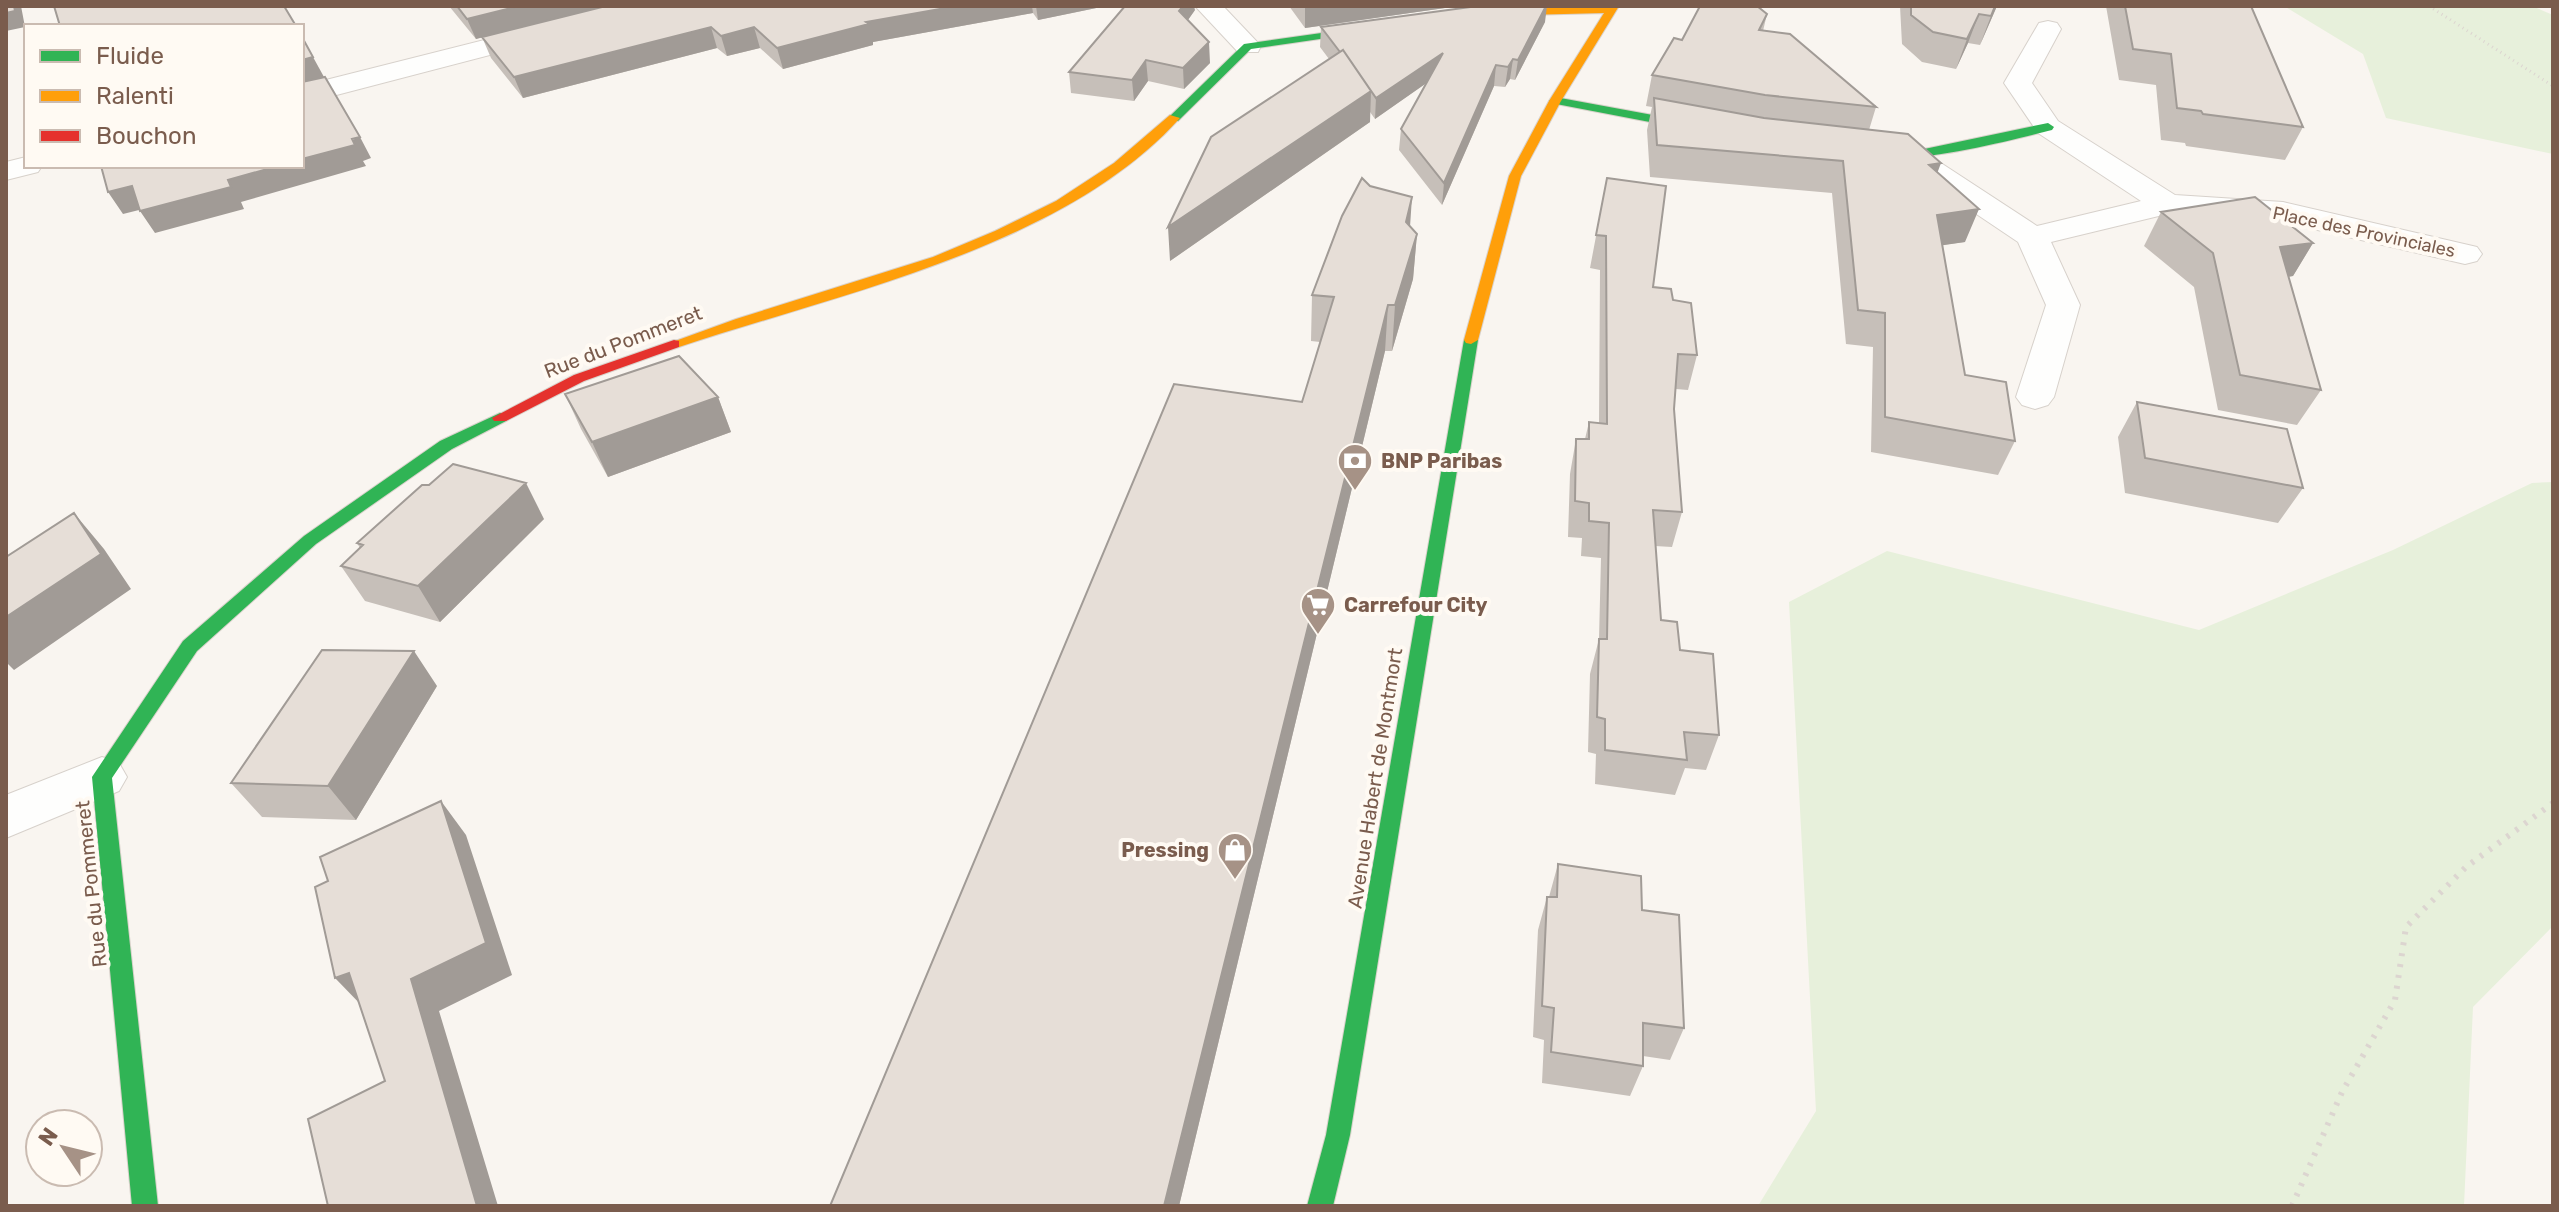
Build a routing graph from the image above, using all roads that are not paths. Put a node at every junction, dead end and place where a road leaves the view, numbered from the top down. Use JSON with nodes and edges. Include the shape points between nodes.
{"nodes":[{"id":1,"x":650,"y":6,"type":"edge"},
{"id":2,"x":1208,"y":6,"type":"edge"},
{"id":3,"x":1612,"y":8,"type":"edge"},
{"id":4,"x":1464,"y":16,"type":"edge"},
{"id":5,"x":1402,"y":25,"type":"edge"},
{"id":6,"x":2048,"y":29,"type":"dead end"},
{"id":7,"x":1248,"y":46,"type":"junction"},
{"id":8,"x":304,"y":94,"type":"edge"},
{"id":9,"x":1555,"y":101,"type":"junction"},
{"id":10,"x":2048,"y":127,"type":"junction"},
{"id":11,"x":1725,"y":132,"type":"edge"},
{"id":12,"x":1848,"y":149,"type":"edge"},
{"id":13,"x":1910,"y":156,"type":"junction"},
{"id":14,"x":2167,"y":204,"type":"junction"},
{"id":15,"x":2032,"y":237,"type":"junction"},
{"id":16,"x":2465,"y":254,"type":"dead end"},
{"id":17,"x":2035,"y":397,"type":"dead end"},
{"id":18,"x":102,"y":777,"type":"junction"},
{"id":19,"x":6,"y":817,"type":"edge"},
{"id":20,"x":145,"y":1206,"type":"edge"},
{"id":21,"x":1320,"y":1206,"type":"edge"}],
"edges":[{"from":1,"to":8,"type":"street"},
{"from":2,"to":7,"type":"street"},
{"from":3,"to":4,"type":"street"},
{"from":3,"to":9,"type":"street","name":"Avenue Habert de Montmort"},
{"from":5,"to":7,"type":"street"},
{"from":6,"to":10,"type":"street","name":"Place des Provinciales","via":[[2018,83]]},
{"from":7,"to":18,"type":"street","name":"Rue du Pommeret","via":[[1153,137],[1096,181],[1017,229],[921,268],[705,333],[579,378],[446,445],[310,540],[190,646]]},
{"from":9,"to":11,"type":"street"},
{"from":9,"to":21,"type":"street","name":"Avenue Habert de Montmort","via":[[1515,176],[1470,345],[1338,1135]]},
{"from":10,"to":13,"type":"street"},
{"from":10,"to":14,"type":"street","name":"Place des Provinciales"},
{"from":12,"to":13,"type":"street"},
{"from":13,"to":15,"type":"street"},
{"from":14,"to":15,"type":"street","name":"Place des Provinciales"},
{"from":14,"to":16,"type":"street","name":"Place des Provinciales","via":[[2283,212]]},
{"from":15,"to":17,"type":"street","via":[[2063,305]]},
{"from":18,"to":19,"type":"street"},
{"from":18,"to":20,"type":"street","name":"Rue du Pommeret"}]}
